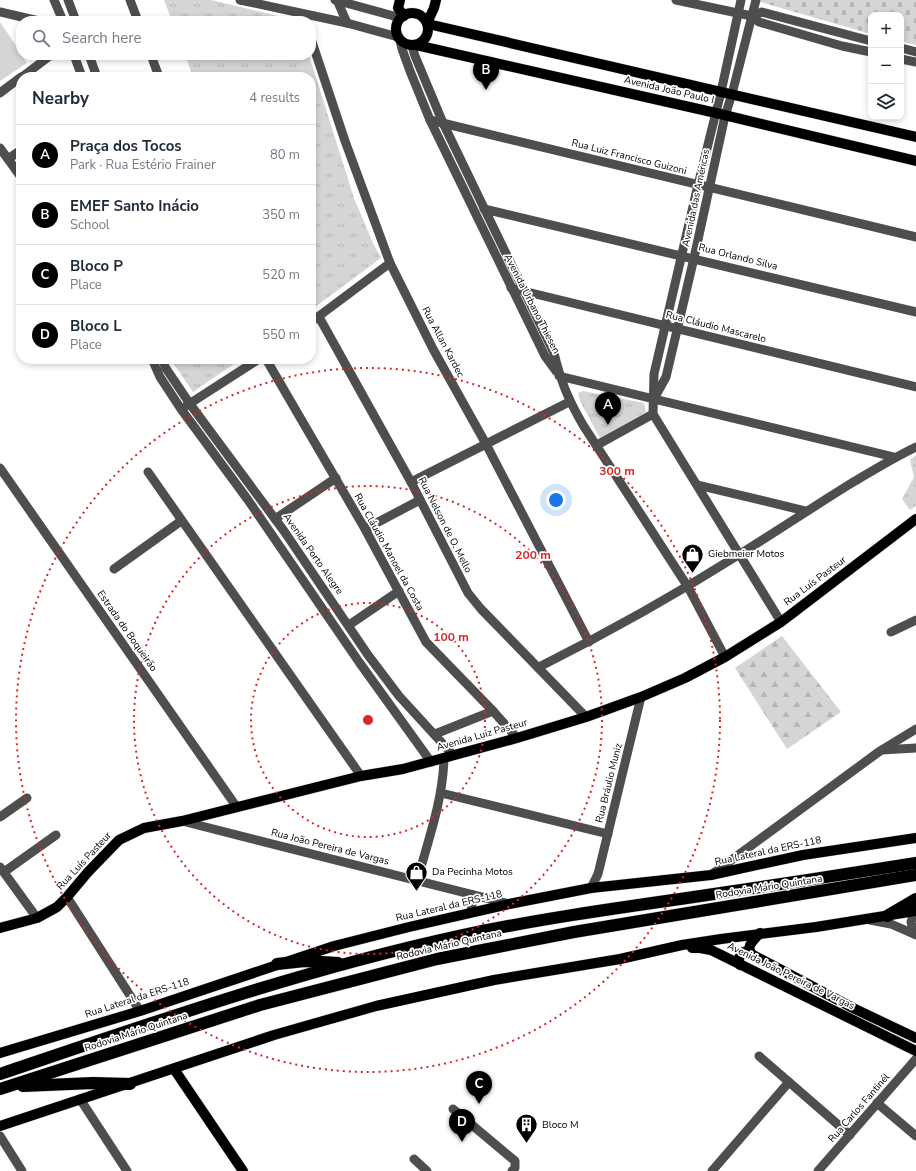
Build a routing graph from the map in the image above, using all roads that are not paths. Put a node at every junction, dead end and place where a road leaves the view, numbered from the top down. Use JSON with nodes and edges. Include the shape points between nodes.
{"nodes":[{"id":1,"x":54,"y":0,"type":"edge"},
{"id":2,"x":68,"y":0,"type":"edge"},
{"id":3,"x":130,"y":0,"type":"edge"},
{"id":4,"x":240,"y":0,"type":"edge"},
{"id":5,"x":336,"y":0,"type":"edge"},
{"id":6,"x":400,"y":0,"type":"edge"},
{"id":7,"x":436,"y":0,"type":"edge"},
{"id":8,"x":676,"y":0,"type":"edge"},
{"id":9,"x":741,"y":0,"type":"edge"},
{"id":10,"x":756,"y":0,"type":"edge"},
{"id":11,"x":355,"y":3,"type":"edge"},
{"id":12,"x":0,"y":12,"type":"edge"},
{"id":13,"x":738,"y":14,"type":"junction"},
{"id":14,"x":17,"y":16,"type":"edge"},
{"id":15,"x":61,"y":16,"type":"edge"},
{"id":16,"x":74,"y":16,"type":"edge"},
{"id":17,"x":136,"y":16,"type":"edge"},
{"id":18,"x":298,"y":16,"type":"edge"},
{"id":19,"x":752,"y":16,"type":"junction"},
{"id":20,"x":402,"y":17,"type":"junction"},
{"id":21,"x":316,"y":19,"type":"edge"},
{"id":22,"x":347,"y":23,"type":"junction"},
{"id":23,"x":428,"y":24,"type":"junction"},
{"id":24,"x":399,"y":39,"type":"junction"},
{"id":25,"x":868,"y":40,"type":"edge"},
{"id":26,"x":414,"y":45,"type":"junction"},
{"id":27,"x":904,"y":49,"type":"edge"},
{"id":28,"x":868,"y":51,"type":"edge"},
{"id":29,"x":916,"y":52,"type":"edge"},
{"id":30,"x":316,"y":54,"type":"edge"},
{"id":31,"x":44,"y":60,"type":"edge"},
{"id":32,"x":76,"y":60,"type":"edge"},
{"id":33,"x":91,"y":60,"type":"edge"},
{"id":34,"x":153,"y":60,"type":"edge"},
{"id":35,"x":904,"y":60,"type":"edge"},
{"id":36,"x":916,"y":62,"type":"edge"},
{"id":37,"x":28,"y":72,"type":"edge"},
{"id":38,"x":80,"y":72,"type":"edge"},
{"id":39,"x":96,"y":72,"type":"edge"},
{"id":40,"x":157,"y":72,"type":"edge"},
{"id":41,"x":16,"y":81,"type":"edge"},
{"id":42,"x":721,"y":92,"type":"junction"},
{"id":43,"x":0,"y":93,"type":"edge"},
{"id":44,"x":732,"y":94,"type":"junction"},
{"id":45,"x":720,"y":114,"type":"junction"},
{"id":46,"x":430,"y":120,"type":"junction"},
{"id":47,"x":443,"y":123,"type":"junction"},
{"id":48,"x":916,"y":137,"type":"edge"},
{"id":49,"x":0,"y":148,"type":"edge"},
{"id":50,"x":16,"y":153,"type":"edge"},
{"id":51,"x":8,"y":159,"type":"junction"},
{"id":52,"x":916,"y":161,"type":"edge"},
{"id":53,"x":16,"y":170,"type":"edge"},
{"id":54,"x":698,"y":184,"type":"junction"},
{"id":55,"x":709,"y":187,"type":"junction"},
{"id":56,"x":484,"y":209,"type":"junction"},
{"id":57,"x":916,"y":237,"type":"edge"},
{"id":58,"x":682,"y":255,"type":"junction"},
{"id":59,"x":694,"y":258,"type":"junction"},
{"id":60,"x":390,"y":263,"type":"junction"},
{"id":61,"x":511,"y":288,"type":"junction"},
{"id":62,"x":524,"y":291,"type":"junction"},
{"id":63,"x":916,"y":312,"type":"edge"},
{"id":64,"x":316,"y":318,"type":"edge"},
{"id":65,"x":316,"y":321,"type":"edge"},
{"id":66,"x":665,"y":325,"type":"junction"},
{"id":67,"x":678,"y":328,"type":"junction"},
{"id":68,"x":155,"y":364,"type":"edge"},
{"id":69,"x":164,"y":364,"type":"edge"},
{"id":70,"x":251,"y":364,"type":"edge"},
{"id":71,"x":269,"y":364,"type":"edge"},
{"id":72,"x":559,"y":376,"type":"junction"},
{"id":73,"x":916,"y":387,"type":"edge"},
{"id":74,"x":654,"y":399,"type":"junction"},
{"id":75,"x":569,"y":402,"type":"junction"},
{"id":76,"x":190,"y":404,"type":"junction"},
{"id":77,"x":181,"y":409,"type":"junction"},
{"id":78,"x":653,"y":414,"type":"junction"},
{"id":79,"x":486,"y":444,"type":"junction"},
{"id":80,"x":597,"y":445,"type":"junction"},
{"id":81,"x":916,"y":447,"type":"edge"},
{"id":82,"x":894,"y":457,"type":"junction"},
{"id":83,"x":0,"y":468,"type":"edge"},
{"id":84,"x":148,"y":472,"type":"dead end"},
{"id":85,"x":336,"y":478,"type":"junction"},
{"id":86,"x":411,"y":482,"type":"junction"},
{"id":87,"x":698,"y":485,"type":"junction"},
{"id":88,"x":257,"y":494,"type":"junction"},
{"id":89,"x":248,"y":500,"type":"junction"},
{"id":90,"x":420,"y":500,"type":"junction"},
{"id":91,"x":806,"y":511,"type":"junction"},
{"id":92,"x":275,"y":519,"type":"junction"},
{"id":93,"x":916,"y":519,"type":"edge"},
{"id":94,"x":182,"y":521,"type":"junction"},
{"id":95,"x":365,"y":529,"type":"junction"},
{"id":96,"x":740,"y":554,"type":"junction"},
{"id":97,"x":114,"y":570,"type":"dead end"},
{"id":98,"x":313,"y":572,"type":"junction"},
{"id":99,"x":303,"y":581,"type":"junction"},
{"id":100,"x":688,"y":586,"type":"junction"},
{"id":101,"x":399,"y":591,"type":"junction"},
{"id":102,"x":916,"y":620,"type":"edge"},
{"id":103,"x":781,"y":622,"type":"junction"},
{"id":104,"x":349,"y":625,"type":"junction"},
{"id":105,"x":891,"y":632,"type":"dead end"},
{"id":106,"x":589,"y":642,"type":"junction"},
{"id":107,"x":368,"y":655,"type":"junction"},
{"id":108,"x":725,"y":657,"type":"junction"},
{"id":109,"x":359,"y":662,"type":"junction"},
{"id":110,"x":539,"y":667,"type":"junction"},
{"id":111,"x":641,"y":697,"type":"junction"},
{"id":112,"x":493,"y":711,"type":"junction"},
{"id":113,"x":586,"y":717,"type":"junction"},
{"id":114,"x":915,"y":732,"type":"edge"},
{"id":115,"x":435,"y":734,"type":"junction"},
{"id":116,"x":517,"y":738,"type":"junction"},
{"id":117,"x":916,"y":748,"type":"edge"},
{"id":118,"x":880,"y":751,"type":"junction"},
{"id":119,"x":448,"y":757,"type":"junction"},
{"id":120,"x":431,"y":762,"type":"junction"},
{"id":121,"x":361,"y":776,"type":"junction"},
{"id":122,"x":441,"y":793,"type":"junction"},
{"id":123,"x":27,"y":798,"type":"dead end"},
{"id":124,"x":236,"y":806,"type":"junction"},
{"id":125,"x":0,"y":817,"type":"edge"},
{"id":126,"x":182,"y":821,"type":"junction"},
{"id":127,"x":56,"y":834,"type":"dead end"},
{"id":128,"x":608,"y":834,"type":"junction"},
{"id":129,"x":916,"y":838,"type":"edge"},
{"id":130,"x":739,"y":853,"type":"junction"},
{"id":131,"x":916,"y":863,"type":"edge"},
{"id":132,"x":742,"y":868,"type":"junction"},
{"id":133,"x":2,"y":870,"type":"edge"},
{"id":134,"x":598,"y":874,"type":"junction"},
{"id":135,"x":711,"y":875,"type":"junction"},
{"id":136,"x":916,"y":875,"type":"edge"},
{"id":137,"x":417,"y":881,"type":"junction"},
{"id":138,"x":608,"y":886,"type":"junction"},
{"id":139,"x":591,"y":888,"type":"junction"},
{"id":140,"x":473,"y":895,"type":"junction"},
{"id":141,"x":67,"y":897,"type":"junction"},
{"id":142,"x":509,"y":904,"type":"junction"},
{"id":143,"x":916,"y":907,"type":"edge"},
{"id":144,"x":471,"y":913,"type":"junction"},
{"id":145,"x":887,"y":916,"type":"joint"},
{"id":146,"x":36,"y":918,"type":"junction"},
{"id":147,"x":867,"y":919,"type":"junction"},
{"id":148,"x":0,"y":928,"type":"edge"},
{"id":149,"x":760,"y":933,"type":"junction"},
{"id":150,"x":915,"y":935,"type":"edge"},
{"id":151,"x":749,"y":951,"type":"junction"},
{"id":152,"x":650,"y":952,"type":"junction"},
{"id":153,"x":348,"y":963,"type":"junction"},
{"id":154,"x":277,"y":964,"type":"junction"},
{"id":155,"x":740,"y":965,"type":"junction"},
{"id":156,"x":855,"y":1009,"type":"junction"},
{"id":157,"x":140,"y":1010,"type":"junction"},
{"id":158,"x":850,"y":1019,"type":"junction"},
{"id":159,"x":916,"y":1038,"type":"edge"},
{"id":160,"x":916,"y":1051,"type":"edge"},
{"id":161,"x":0,"y":1053,"type":"edge"},
{"id":162,"x":759,"y":1056,"type":"dead end"},
{"id":163,"x":916,"y":1059,"type":"edge"},
{"id":164,"x":174,"y":1069,"type":"junction"},
{"id":165,"x":0,"y":1074,"type":"edge"},
{"id":166,"x":789,"y":1082,"type":"junction"},
{"id":167,"x":130,"y":1084,"type":"junction"},
{"id":168,"x":4,"y":1088,"type":"edge"},
{"id":169,"x":80,"y":1099,"type":"junction"},
{"id":170,"x":878,"y":1103,"type":"junction"},
{"id":171,"x":453,"y":1109,"type":"dead end"},
{"id":172,"x":0,"y":1126,"type":"edge"},
{"id":173,"x":850,"y":1135,"type":"junction"},
{"id":174,"x":0,"y":1136,"type":"edge"},
{"id":175,"x":916,"y":1136,"type":"edge"},
{"id":176,"x":414,"y":1159,"type":"dead end"},
{"id":177,"x":824,"y":1169,"type":"edge"},
{"id":178,"x":22,"y":1171,"type":"edge"},
{"id":179,"x":127,"y":1171,"type":"edge"},
{"id":180,"x":243,"y":1171,"type":"edge"},
{"id":181,"x":427,"y":1171,"type":"edge"},
{"id":182,"x":512,"y":1171,"type":"edge"},
{"id":183,"x":712,"y":1171,"type":"edge"}],
"edges":[{"from":1,"to":15,"type":"street"},
{"from":2,"to":16,"type":"street"},
{"from":3,"to":17,"type":"street"},
{"from":4,"to":18,"type":"street"},
{"from":5,"to":11,"type":"street"},
{"from":5,"to":22,"type":"street"},
{"from":6,"to":20,"type":"main road","via":[[398,8]]},
{"from":7,"to":23,"type":"main road"},
{"from":8,"to":13,"type":"street"},
{"from":9,"to":13,"type":"street","name":"Avenida das Américas"},
{"from":10,"to":19,"type":"street","name":"Avenida das Américas"},
{"from":11,"to":20,"type":"street"},
{"from":12,"to":14,"type":"street"},
{"from":13,"to":19,"type":"street"},
{"from":13,"to":42,"type":"street","name":"Avenida das Américas"},
{"from":19,"to":25,"type":"street","via":[[762,12]]},
{"from":19,"to":28,"type":"street","via":[[759,22]]},
{"from":19,"to":44,"type":"street","name":"Avenida das Américas"},
{"from":20,"to":23,"type":"main road","via":[[417,14]]},
{"from":20,"to":24,"type":"main road","via":[[397,25],[396,33]]},
{"from":21,"to":22,"type":"street"},
{"from":22,"to":24,"type":"street"},
{"from":23,"to":26,"type":"main road","via":[[427,37],[420,44]]},
{"from":23,"to":42,"type":"main road","name":"Avenida João Paulo I"},
{"from":24,"to":26,"type":"main road","via":[[408,45]]},
{"from":24,"to":46,"type":"street","name":"Avenida Urbano Thiesen"},
{"from":26,"to":45,"type":"main road","name":"Avenida João Paulo I"},
{"from":26,"to":47,"type":"street","name":"Avenida Urbano Thiesen","via":[[415,56]]},
{"from":27,"to":29,"type":"street"},
{"from":30,"to":60,"type":"street","name":"Rua Allan Kardec"},
{"from":31,"to":37,"type":"street"},
{"from":32,"to":38,"type":"street"},
{"from":33,"to":39,"type":"street"},
{"from":34,"to":40,"type":"street"},
{"from":35,"to":36,"type":"street"},
{"from":41,"to":43,"type":"street"},
{"from":42,"to":44,"type":"main road","name":"Avenida João Paulo I"},
{"from":42,"to":45,"type":"street","name":"Avenida das Américas"},
{"from":44,"to":45,"type":"street","name":"Avenida das Américas"},
{"from":44,"to":48,"type":"main road","name":"Avenida João Paulo I"},
{"from":45,"to":52,"type":"main road","name":"Avenida João Paulo I"},
{"from":45,"to":54,"type":"street","name":"Avenida das Américas"},
{"from":45,"to":55,"type":"street","name":"Avenida das Américas"},
{"from":46,"to":47,"type":"street","name":"Rua Luiz Francisco Guizoni"},
{"from":46,"to":61,"type":"street","name":"Avenida Urbano Thiesen"},
{"from":47,"to":54,"type":"street","name":"Rua Luiz Francisco Guizoni"},
{"from":47,"to":56,"type":"street","name":"Avenida Urbano Thiesen"},
{"from":49,"to":51,"type":"street"},
{"from":50,"to":51,"type":"street"},
{"from":51,"to":53,"type":"street"},
{"from":54,"to":55,"type":"street","name":"Rua Luiz Francisco Guizoni"},
{"from":54,"to":58,"type":"street","name":"Avenida das Américas"},
{"from":55,"to":57,"type":"street","name":"Rua Luiz Francisco Guizoni"},
{"from":55,"to":59,"type":"street","name":"Avenida das Américas"},
{"from":56,"to":58,"type":"street","name":"Rua Orlando Silva"},
{"from":56,"to":62,"type":"street","name":"Avenida Urbano Thiesen"},
{"from":58,"to":59,"type":"street","name":"Rua Orlando Silva"},
{"from":58,"to":66,"type":"street","name":"Avenida das Américas"},
{"from":59,"to":63,"type":"street","name":"Rua Orlando Silva"},
{"from":59,"to":67,"type":"street","name":"Avenida das Américas"},
{"from":60,"to":64,"type":"street"},
{"from":60,"to":79,"type":"street","name":"Rua Allan Kardec","via":[[433,349]]},
{"from":61,"to":62,"type":"street","name":"Rua Cláudio Mascarelo"},
{"from":61,"to":72,"type":"street","name":"Avenida Urbano Thiesen","via":[[545,356]]},
{"from":62,"to":66,"type":"street","name":"Rua Cláudio Mascarelo"},
{"from":62,"to":72,"type":"street","name":"Avenida Urbano Thiesen","via":[[554,353]]},
{"from":65,"to":86,"type":"street","name":"Rua Nelson de O. Mello"},
{"from":66,"to":67,"type":"street","name":"Rua Cláudio Mascarelo"},
{"from":66,"to":74,"type":"street","name":"Avenida das Américas","via":[[654,374]]},
{"from":67,"to":73,"type":"street","name":"Rua Cláudio Mascarelo"},
{"from":67,"to":74,"type":"street","name":"Avenida das Américas","via":[[666,377]]},
{"from":68,"to":77,"type":"street","via":[[160,377]]},
{"from":69,"to":76,"type":"street","name":"Avenida Porto Alegre"},
{"from":70,"to":76,"type":"street"},
{"from":71,"to":85,"type":"street","name":"Rua Cláudio Manoel da Costa"},
{"from":72,"to":74,"type":"street"},
{"from":72,"to":75,"type":"street"},
{"from":74,"to":78,"type":"street","name":"Avenida das Américas"},
{"from":74,"to":82,"type":"street"},
{"from":75,"to":79,"type":"street"},
{"from":75,"to":80,"type":"street"},
{"from":76,"to":77,"type":"street"},
{"from":76,"to":88,"type":"street","name":"Avenida Porto Alegre"},
{"from":77,"to":89,"type":"street"},
{"from":78,"to":80,"type":"street"},
{"from":78,"to":87,"type":"street"},
{"from":79,"to":86,"type":"street"},
{"from":79,"to":106,"type":"street","name":"Rua Allan Kardec"},
{"from":80,"to":100,"type":"street"},
{"from":81,"to":82,"type":"street"},
{"from":82,"to":91,"type":"street"},
{"from":83,"to":124,"type":"street","name":"Estrada do Boqueirão"},
{"from":84,"to":94,"type":"street"},
{"from":85,"to":92,"type":"street"},
{"from":85,"to":95,"type":"street","name":"Rua Cláudio Manoel da Costa"},
{"from":86,"to":90,"type":"street","name":"Rua Nelson de O. Mello"},
{"from":87,"to":91,"type":"street"},
{"from":87,"to":96,"type":"street"},
{"from":88,"to":89,"type":"street"},
{"from":88,"to":92,"type":"street","name":"Avenida Porto Alegre"},
{"from":89,"to":99,"type":"street"},
{"from":90,"to":95,"type":"street"},
{"from":90,"to":110,"type":"street","name":"Rua Nelson de O. Mello","via":[[468,593]]},
{"from":91,"to":96,"type":"street"},
{"from":92,"to":98,"type":"street","name":"Avenida Porto Alegre"},
{"from":93,"to":103,"type":"main road","name":"Rua Luís Pasteur"},
{"from":94,"to":97,"type":"street"},
{"from":94,"to":121,"type":"street"},
{"from":95,"to":101,"type":"street","name":"Rua Cláudio Manoel da Costa"},
{"from":96,"to":100,"type":"street"},
{"from":96,"to":103,"type":"street"},
{"from":98,"to":99,"type":"street"},
{"from":98,"to":104,"type":"street","name":"Avenida Porto Alegre"},
{"from":99,"to":109,"type":"street"},
{"from":100,"to":106,"type":"street"},
{"from":100,"to":108,"type":"street"},
{"from":101,"to":104,"type":"street"},
{"from":101,"to":112,"type":"street","name":"Rua Cláudio Manoel da Costa","via":[[426,642]]},
{"from":102,"to":105,"type":"street"},
{"from":103,"to":108,"type":"main road","name":"Rua Luís Pasteur"},
{"from":104,"to":107,"type":"street","name":"Avenida Porto Alegre"},
{"from":106,"to":110,"type":"street"},
{"from":107,"to":109,"type":"street"},
{"from":107,"to":115,"type":"street","name":"Avenida Porto Alegre","via":[[399,696]]},
{"from":108,"to":111,"type":"main road","name":"Avenida Luiz Pasteur"},
{"from":109,"to":120,"type":"street"},
{"from":110,"to":113,"type":"street","name":"Rua Nelson de O. Mello"},
{"from":111,"to":113,"type":"main road","name":"Avenida Luiz Pasteur"},
{"from":111,"to":128,"type":"street","name":"Rua Bráulio Muniz"},
{"from":112,"to":115,"type":"street"},
{"from":112,"to":116,"type":"street","name":"Rua Cláudio Manoel da Costa"},
{"from":113,"to":116,"type":"main road","name":"Avenida Luiz Pasteur"},
{"from":114,"to":118,"type":"street"},
{"from":115,"to":119,"type":"street","name":"Avenida Porto Alegre"},
{"from":116,"to":119,"type":"main road","name":"Avenida Luiz Pasteur"},
{"from":117,"to":118,"type":"street"},
{"from":118,"to":130,"type":"street"},
{"from":119,"to":120,"type":"main road","name":"Avenida Luiz Pasteur"},
{"from":119,"to":122,"type":"street"},
{"from":120,"to":121,"type":"main road","name":"Avenida Luiz Pasteur"},
{"from":121,"to":124,"type":"main road","name":"Avenida Luiz Pasteur"},
{"from":122,"to":128,"type":"street"},
{"from":122,"to":137,"type":"street"},
{"from":123,"to":125,"type":"street"},
{"from":124,"to":126,"type":"main road","name":"Rua Luís Pasteur"},
{"from":126,"to":137,"type":"street","name":"Rua João Pereira de Vargas"},
{"from":126,"to":141,"type":"main road","name":"Rua Luís Pasteur","via":[[151,826],[119,840]]},
{"from":127,"to":133,"type":"street"},
{"from":128,"to":134,"type":"street","name":"Rua Bráulio Muniz"},
{"from":129,"to":132,"type":"main road","name":"Rua Lateral da ERS-118","via":[[803,855]]},
{"from":130,"to":132,"type":"street"},
{"from":130,"to":135,"type":"street"},
{"from":131,"to":153,"type":"highway","name":"Rodovia Mário Quintana","via":[[555,918],[457,936]]},
{"from":132,"to":135,"type":"main road","name":"Rua Lateral da ERS-118"},
{"from":133,"to":146,"type":"street"},
{"from":134,"to":138,"type":"street"},
{"from":134,"to":139,"type":"street","name":"Rua Bráulio Muniz"},
{"from":135,"to":138,"type":"main road","name":"Rua Lateral da ERS-118"},
{"from":136,"to":168,"type":"highway","name":"Rodovia Mário Quintana","via":[[574,932],[437,958],[260,1005]]},
{"from":137,"to":140,"type":"street","name":"Rua João Pereira de Vargas"},
{"from":138,"to":139,"type":"main road","name":"Rua Lateral da ERS-118"},
{"from":139,"to":142,"type":"main road","name":"Rua Lateral da ERS-118"},
{"from":140,"to":142,"type":"street","name":"Rua João Pereira de Vargas"},
{"from":140,"to":144,"type":"street"},
{"from":141,"to":146,"type":"main road","name":"Rua Luís Pasteur","via":[[57,907]]},
{"from":141,"to":157,"type":"street"},
{"from":142,"to":144,"type":"main road","name":"Rua Lateral da ERS-118"},
{"from":143,"to":145,"type":"highway"},
{"from":143,"to":150,"type":"street","via":[[911,922]]},
{"from":144,"to":154,"type":"main road","name":"Rua Lateral da ERS-118","via":[[334,946]]},
{"from":145,"to":147,"type":"main road"},
{"from":146,"to":148,"type":"main road","name":"Rua Luís Pasteur"},
{"from":147,"to":149,"type":"main road"},
{"from":147,"to":150,"type":"street","via":[[891,924]]},
{"from":149,"to":151,"type":"main road","name":"Avenida João Pereira de Vargas","via":[[751,943]]},
{"from":149,"to":152,"type":"main road"},
{"from":151,"to":155,"type":"main road","via":[[741,954],[738,959]]},
{"from":151,"to":156,"type":"main road","name":"Avenida João Pereira de Vargas"},
{"from":152,"to":155,"type":"main road","name":"Avenida João Pereira de Vargas","via":[[700,948],[711,950]]},
{"from":152,"to":164,"type":"main road","via":[[494,980],[376,1006],[274,1035]]},
{"from":153,"to":154,"type":"highway","via":[[305,961]]},
{"from":153,"to":165,"type":"highway","name":"Rodovia Mário Quintana","via":[[200,1007]]},
{"from":154,"to":157,"type":"main road","name":"Rua Lateral da ERS-118"},
{"from":155,"to":158,"type":"main road","name":"Avenida João Pereira de Vargas"},
{"from":156,"to":158,"type":"main road"},
{"from":156,"to":159,"type":"main road","name":"Avenida João Pereira de Vargas"},
{"from":157,"to":161,"type":"main road","name":"Rua Lateral da ERS-118"},
{"from":158,"to":160,"type":"main road","name":"Avenida João Pereira de Vargas"},
{"from":162,"to":166,"type":"street"},
{"from":163,"to":170,"type":"street","name":"Rua Carlos Fantinél"},
{"from":164,"to":167,"type":"main road"},
{"from":164,"to":180,"type":"main road"},
{"from":166,"to":173,"type":"street"},
{"from":166,"to":183,"type":"street"},
{"from":167,"to":168,"type":"highway","via":[[93,1083]]},
{"from":167,"to":169,"type":"main road"},
{"from":169,"to":172,"type":"main road"},
{"from":169,"to":179,"type":"street"},
{"from":170,"to":173,"type":"street","name":"Rua Carlos Fantinél"},
{"from":170,"to":175,"type":"street"},
{"from":171,"to":182,"type":"street","via":[[515,1161],[516,1166]]},
{"from":173,"to":177,"type":"street","name":"Rua Carlos Fantinél"},
{"from":174,"to":178,"type":"street"},
{"from":176,"to":181,"type":"street"}]}
